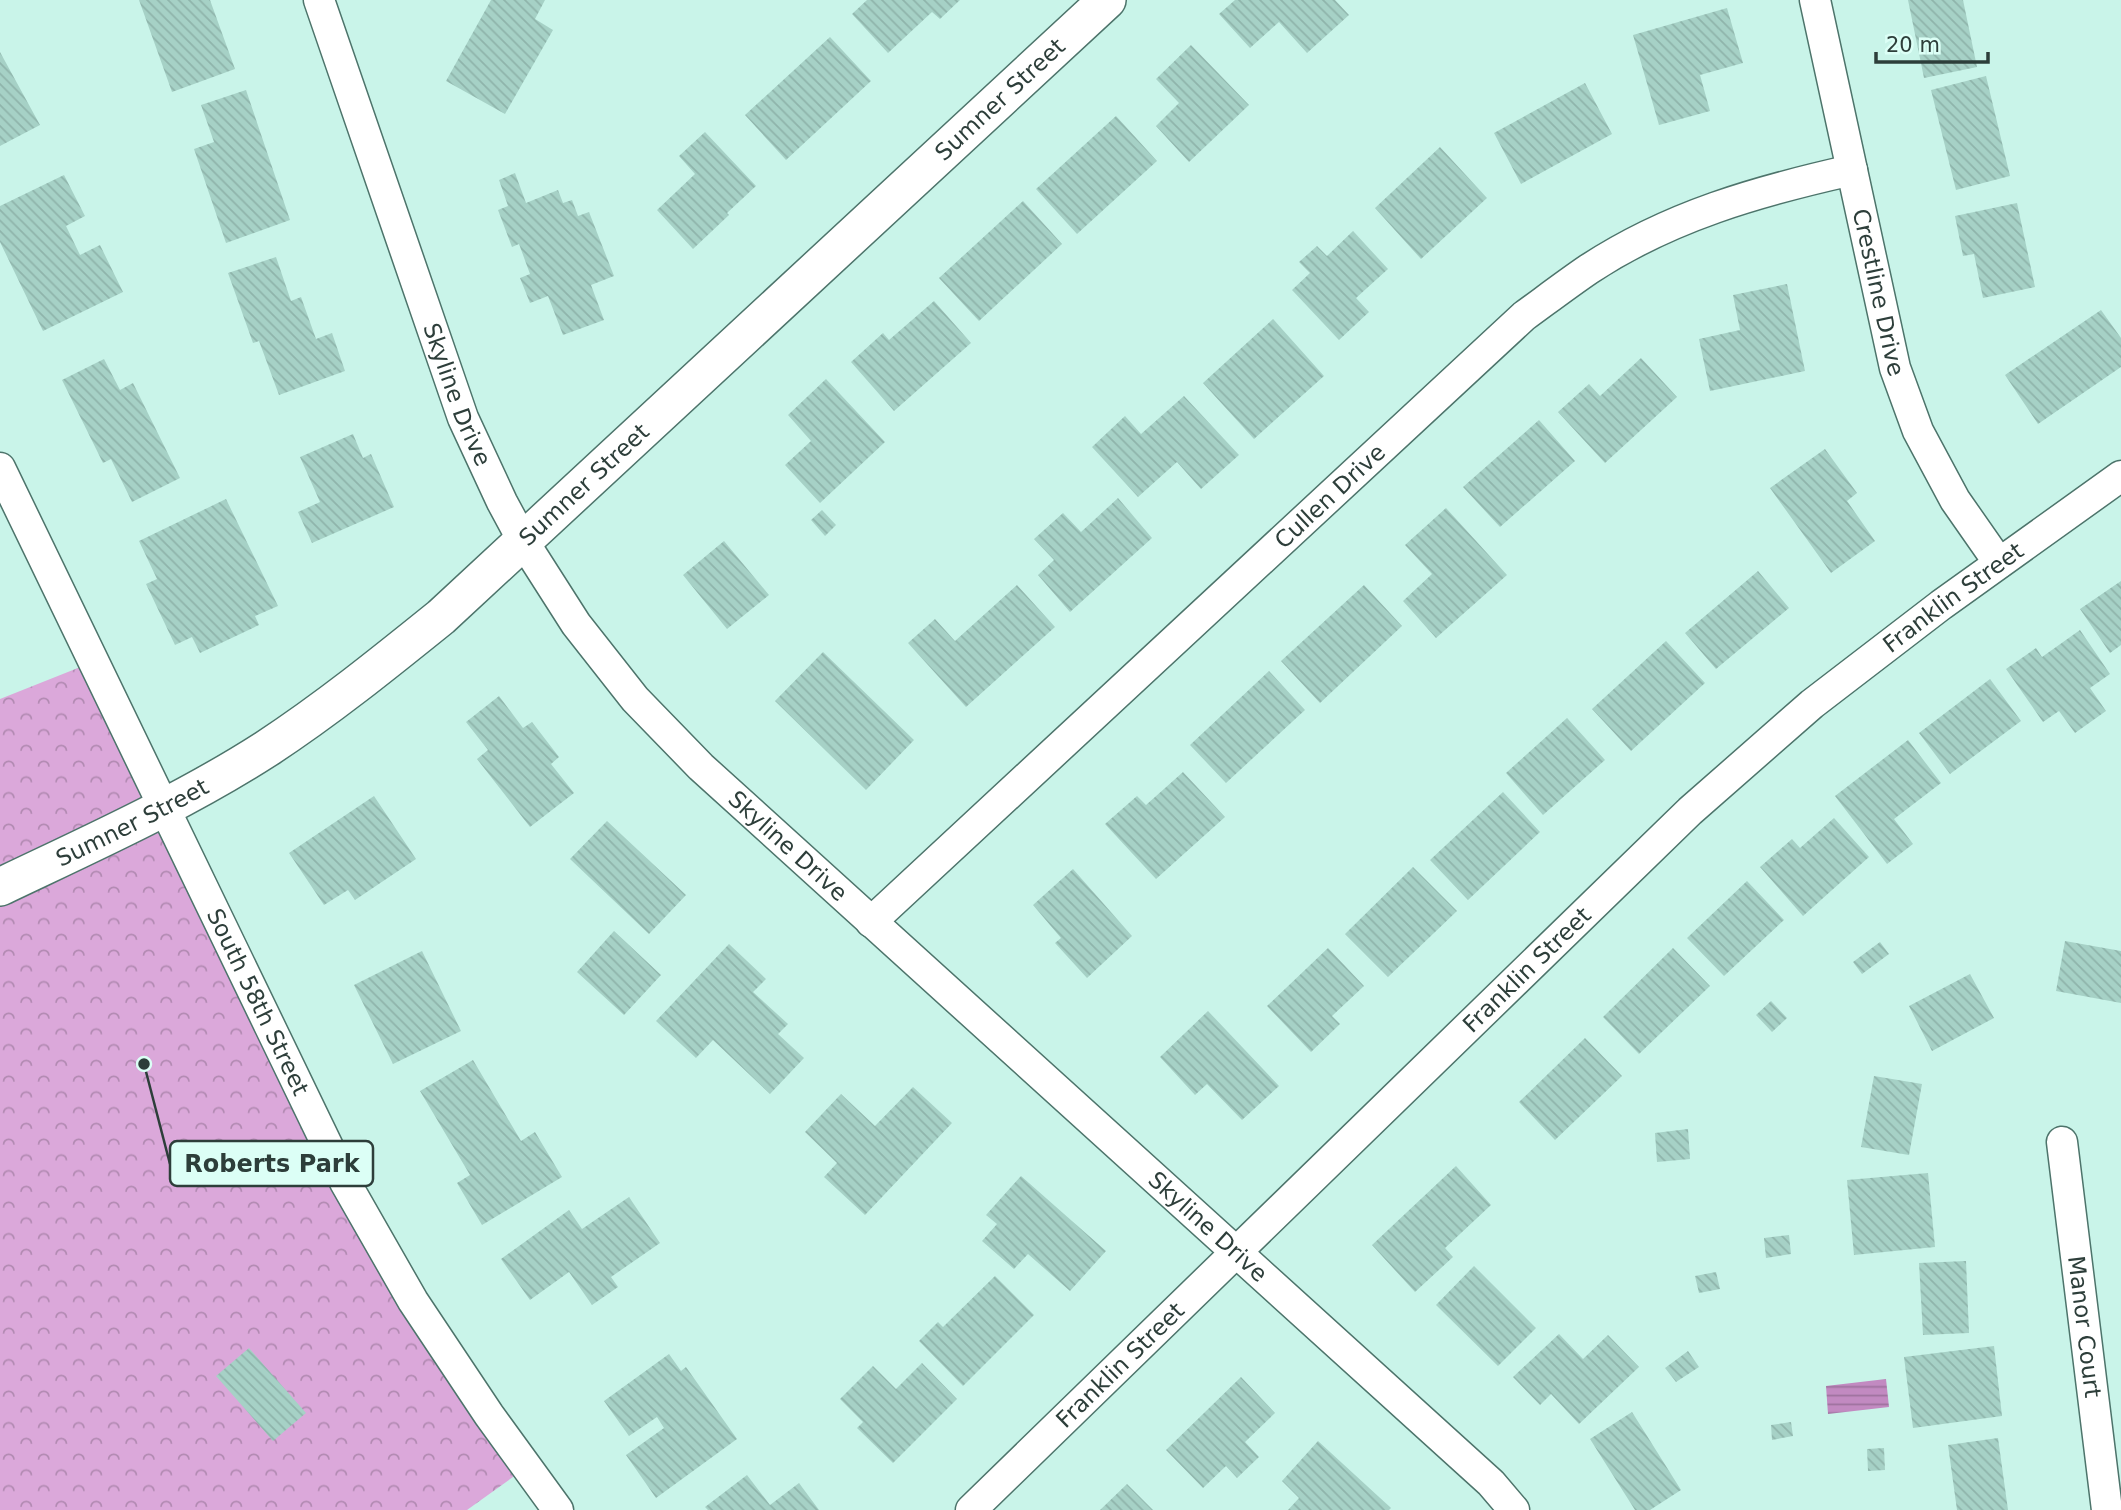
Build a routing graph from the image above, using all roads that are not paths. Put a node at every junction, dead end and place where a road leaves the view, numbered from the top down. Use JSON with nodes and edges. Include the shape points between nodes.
{"nodes":[{"id":1,"x":319,"y":0,"type":"edge"},
{"id":2,"x":1107,"y":0,"type":"edge"},
{"id":3,"x":1815,"y":0,"type":"edge"},
{"id":4,"x":1852,"y":170,"type":"junction"},
{"id":5,"x":0,"y":468,"type":"edge"},
{"id":6,"x":2121,"y":476,"type":"edge"},
{"id":7,"x":523,"y":541,"type":"junction"},
{"id":8,"x":1999,"y":562,"type":"junction"},
{"id":9,"x":163,"y":808,"type":"junction"},
{"id":10,"x":0,"y":887,"type":"edge"},
{"id":11,"x":871,"y":922,"type":"junction"},
{"id":12,"x":2062,"y":1142,"type":"dead end"},
{"id":13,"x":1236,"y":1251,"type":"junction"},
{"id":14,"x":558,"y":1510,"type":"edge"},
{"id":15,"x":971,"y":1510,"type":"edge"},
{"id":16,"x":1514,"y":1510,"type":"edge"},
{"id":17,"x":2107,"y":1510,"type":"edge"}],
"edges":[{"from":1,"to":7,"type":"street","name":"Skyline Drive","via":[[463,418]]},
{"from":2,"to":7,"type":"street","name":"Sumner Street"},
{"from":3,"to":4,"type":"street","name":"Crestline Drive"},
{"from":4,"to":8,"type":"street","name":"Crestline Drive","via":[[1895,368],[1918,431],[1955,500]]},
{"from":4,"to":11,"type":"street","name":"Cullen Drive","via":[[1725,203],[1660,229],[1590,269],[1524,316]]},
{"from":5,"to":9,"type":"street","name":"South 58th Street"},
{"from":6,"to":8,"type":"street","name":"Franklin Street"},
{"from":7,"to":9,"type":"street","name":"Sumner Street","via":[[360,683],[265,749]]},
{"from":7,"to":11,"type":"street","name":"Skyline Drive","via":[[576,624],[635,699],[701,767]]},
{"from":8,"to":13,"type":"street","name":"Franklin Street","via":[[1812,704],[1690,811]]},
{"from":9,"to":10,"type":"street","name":"Sumner Street"},
{"from":9,"to":14,"type":"street","name":"South 58th Street","via":[[345,1182],[413,1301]]},
{"from":11,"to":13,"type":"street","name":"Skyline Drive"},
{"from":12,"to":17,"type":"street","name":"Manor Court"},
{"from":13,"to":15,"type":"street","name":"Franklin Street"},
{"from":13,"to":16,"type":"street","name":"Skyline Drive","via":[[1491,1483]]}]}
